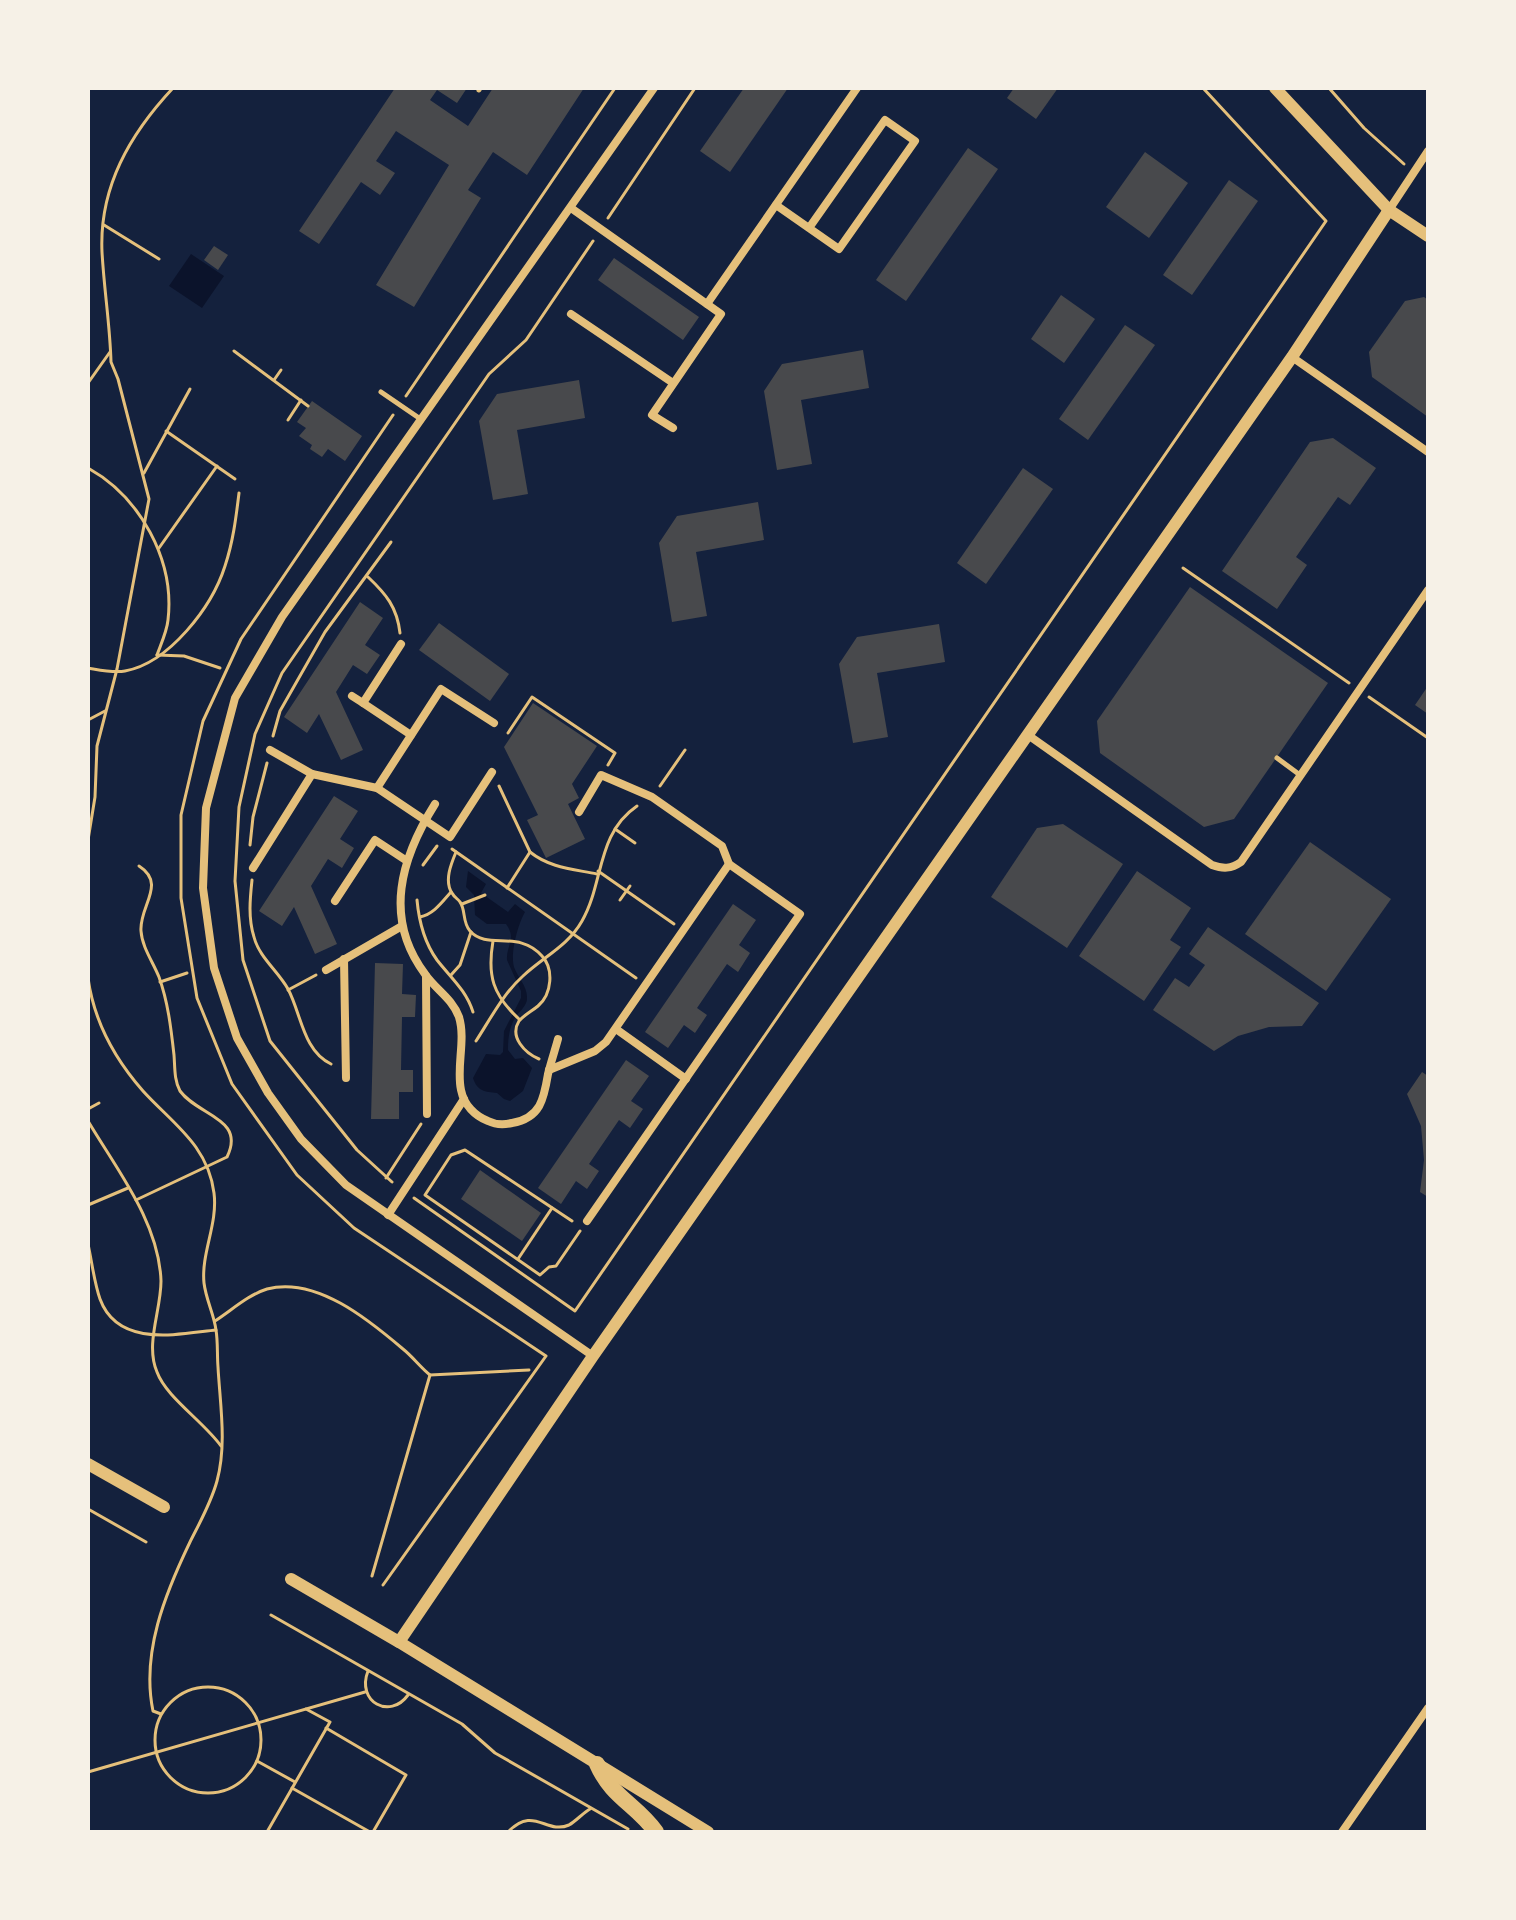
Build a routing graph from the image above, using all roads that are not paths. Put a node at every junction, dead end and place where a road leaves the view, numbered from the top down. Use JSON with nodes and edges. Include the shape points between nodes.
{"nodes":[{"id":1,"x":654,"y":88,"type":"edge"},
{"id":2,"x":857,"y":88,"type":"edge"},
{"id":3,"x":1275,"y":88,"type":"edge"},
{"id":4,"x":1428,"y":151,"type":"edge"},
{"id":5,"x":776,"y":205,"type":"junction"},
{"id":6,"x":571,"y":208,"type":"junction"},
{"id":7,"x":1389,"y":210,"type":"junction"},
{"id":8,"x":809,"y":228,"type":"junction"},
{"id":9,"x":1428,"y":236,"type":"edge"},
{"id":10,"x":707,"y":304,"type":"junction"},
{"id":11,"x":571,"y":314,"type":"dead end"},
{"id":12,"x":1292,"y":357,"type":"junction"},
{"id":13,"x":673,"y":383,"type":"junction"},
{"id":14,"x":381,"y":392,"type":"dead end"},
{"id":15,"x":419,"y":418,"type":"junction"},
{"id":16,"x":673,"y":428,"type":"dead end"},
{"id":17,"x":1428,"y":452,"type":"edge"},
{"id":18,"x":1428,"y":590,"type":"edge"},
{"id":19,"x":401,"y":644,"type":"road end"},
{"id":20,"x":352,"y":696,"type":"dead end"},
{"id":21,"x":363,"y":703,"type":"junction"},
{"id":22,"x":494,"y":723,"type":"dead end"},
{"id":23,"x":411,"y":735,"type":"junction"},
{"id":24,"x":1028,"y":735,"type":"junction"},
{"id":25,"x":270,"y":750,"type":"dead end"},
{"id":26,"x":1277,"y":758,"type":"dead end"},
{"id":27,"x":492,"y":772,"type":"road end"},
{"id":28,"x":312,"y":774,"type":"junction"},
{"id":29,"x":1300,"y":775,"type":"junction"},
{"id":30,"x":377,"y":788,"type":"junction"},
{"id":31,"x":435,"y":804,"type":"dead end"},
{"id":32,"x":579,"y":812,"type":"dead end"},
{"id":33,"x":425,"y":820,"type":"junction"},
{"id":34,"x":407,"y":861,"type":"junction"},
{"id":35,"x":729,"y":864,"type":"junction"},
{"id":36,"x":253,"y":868,"type":"dead end"},
{"id":37,"x":335,"y":901,"type":"dead end"},
{"id":38,"x":402,"y":926,"type":"junction"},
{"id":39,"x":344,"y":959,"type":"junction"},
{"id":40,"x":326,"y":970,"type":"road end"},
{"id":41,"x":426,"y":976,"type":"junction"},
{"id":42,"x":616,"y":1029,"type":"junction"},
{"id":43,"x":558,"y":1039,"type":"dead end"},
{"id":44,"x":550,"y":1067,"type":"junction"},
{"id":45,"x":346,"y":1078,"type":"dead end"},
{"id":46,"x":686,"y":1079,"type":"junction"},
{"id":47,"x":464,"y":1099,"type":"junction"},
{"id":48,"x":427,"y":1114,"type":"road end"},
{"id":49,"x":388,"y":1215,"type":"junction"},
{"id":50,"x":587,"y":1221,"type":"dead end"},
{"id":51,"x":593,"y":1356,"type":"junction"},
{"id":52,"x":88,"y":1464,"type":"edge"},
{"id":53,"x":164,"y":1507,"type":"dead end"},
{"id":54,"x":291,"y":1579,"type":"dead end"},
{"id":55,"x":399,"y":1642,"type":"junction"},
{"id":56,"x":1428,"y":1708,"type":"edge"},
{"id":57,"x":597,"y":1764,"type":"junction"},
{"id":58,"x":656,"y":1832,"type":"edge"},
{"id":59,"x":708,"y":1832,"type":"edge"},
{"id":60,"x":1342,"y":1832,"type":"edge"}],
"edges":[{"from":1,"to":6,"type":"street"},
{"from":2,"to":5,"type":"street"},
{"from":3,"to":7,"type":"street"},
{"from":4,"to":7,"type":"street"},
{"from":5,"to":8,"type":"street"},
{"from":5,"to":10,"type":"street"},
{"from":6,"to":10,"type":"street"},
{"from":6,"to":15,"type":"street"},
{"from":7,"to":9,"type":"street"},
{"from":7,"to":12,"type":"street"},
{"from":8,"to":8,"type":"street","via":[[839,249],[915,141],[885,120]]},
{"from":10,"to":13,"type":"street","via":[[721,314]]},
{"from":11,"to":13,"type":"street"},
{"from":12,"to":17,"type":"street"},
{"from":12,"to":24,"type":"street"},
{"from":13,"to":16,"type":"street","via":[[652,415]]},
{"from":14,"to":15,"type":"lane"},
{"from":15,"to":49,"type":"street","via":[[282,617],[235,698],[206,808],[203,888],[214,968],[237,1038],[301,1139],[346,1185]]},
{"from":18,"to":29,"type":"street"},
{"from":19,"to":21,"type":"street"},
{"from":20,"to":21,"type":"street"},
{"from":21,"to":23,"type":"street"},
{"from":22,"to":23,"type":"street","via":[[441,689]]},
{"from":23,"to":30,"type":"street"},
{"from":24,"to":29,"type":"street","via":[[1219,868],[1241,862]]},
{"from":24,"to":51,"type":"street"},
{"from":25,"to":28,"type":"street"},
{"from":26,"to":29,"type":"lane"},
{"from":27,"to":33,"type":"street","via":[[450,837]]},
{"from":28,"to":30,"type":"street"},
{"from":28,"to":36,"type":"street"},
{"from":30,"to":33,"type":"street"},
{"from":31,"to":33,"type":"street"},
{"from":32,"to":35,"type":"street","via":[[601,775],[652,797],[722,846]]},
{"from":33,"to":34,"type":"street"},
{"from":34,"to":37,"type":"street","via":[[375,840]]},
{"from":34,"to":38,"type":"street","via":[[400,899]]},
{"from":35,"to":42,"type":"street"},
{"from":35,"to":46,"type":"street","via":[[800,914]]},
{"from":38,"to":39,"type":"street"},
{"from":38,"to":41,"type":"street"},
{"from":39,"to":40,"type":"street"},
{"from":39,"to":45,"type":"street"},
{"from":41,"to":47,"type":"street","via":[[448,996],[459,1018]]},
{"from":41,"to":48,"type":"street"},
{"from":42,"to":44,"type":"street","via":[[595,1051]]},
{"from":42,"to":46,"type":"street"},
{"from":43,"to":44,"type":"street"},
{"from":44,"to":47,"type":"street","via":[[541,1104],[519,1122],[490,1123]]},
{"from":46,"to":50,"type":"street"},
{"from":47,"to":49,"type":"street"},
{"from":49,"to":51,"type":"street"},
{"from":51,"to":55,"type":"street"},
{"from":52,"to":53,"type":"street"},
{"from":54,"to":55,"type":"street"},
{"from":55,"to":57,"type":"street"},
{"from":56,"to":60,"type":"street"},
{"from":57,"to":58,"type":"main road","via":[[606,1784]]},
{"from":57,"to":59,"type":"street"}]}
